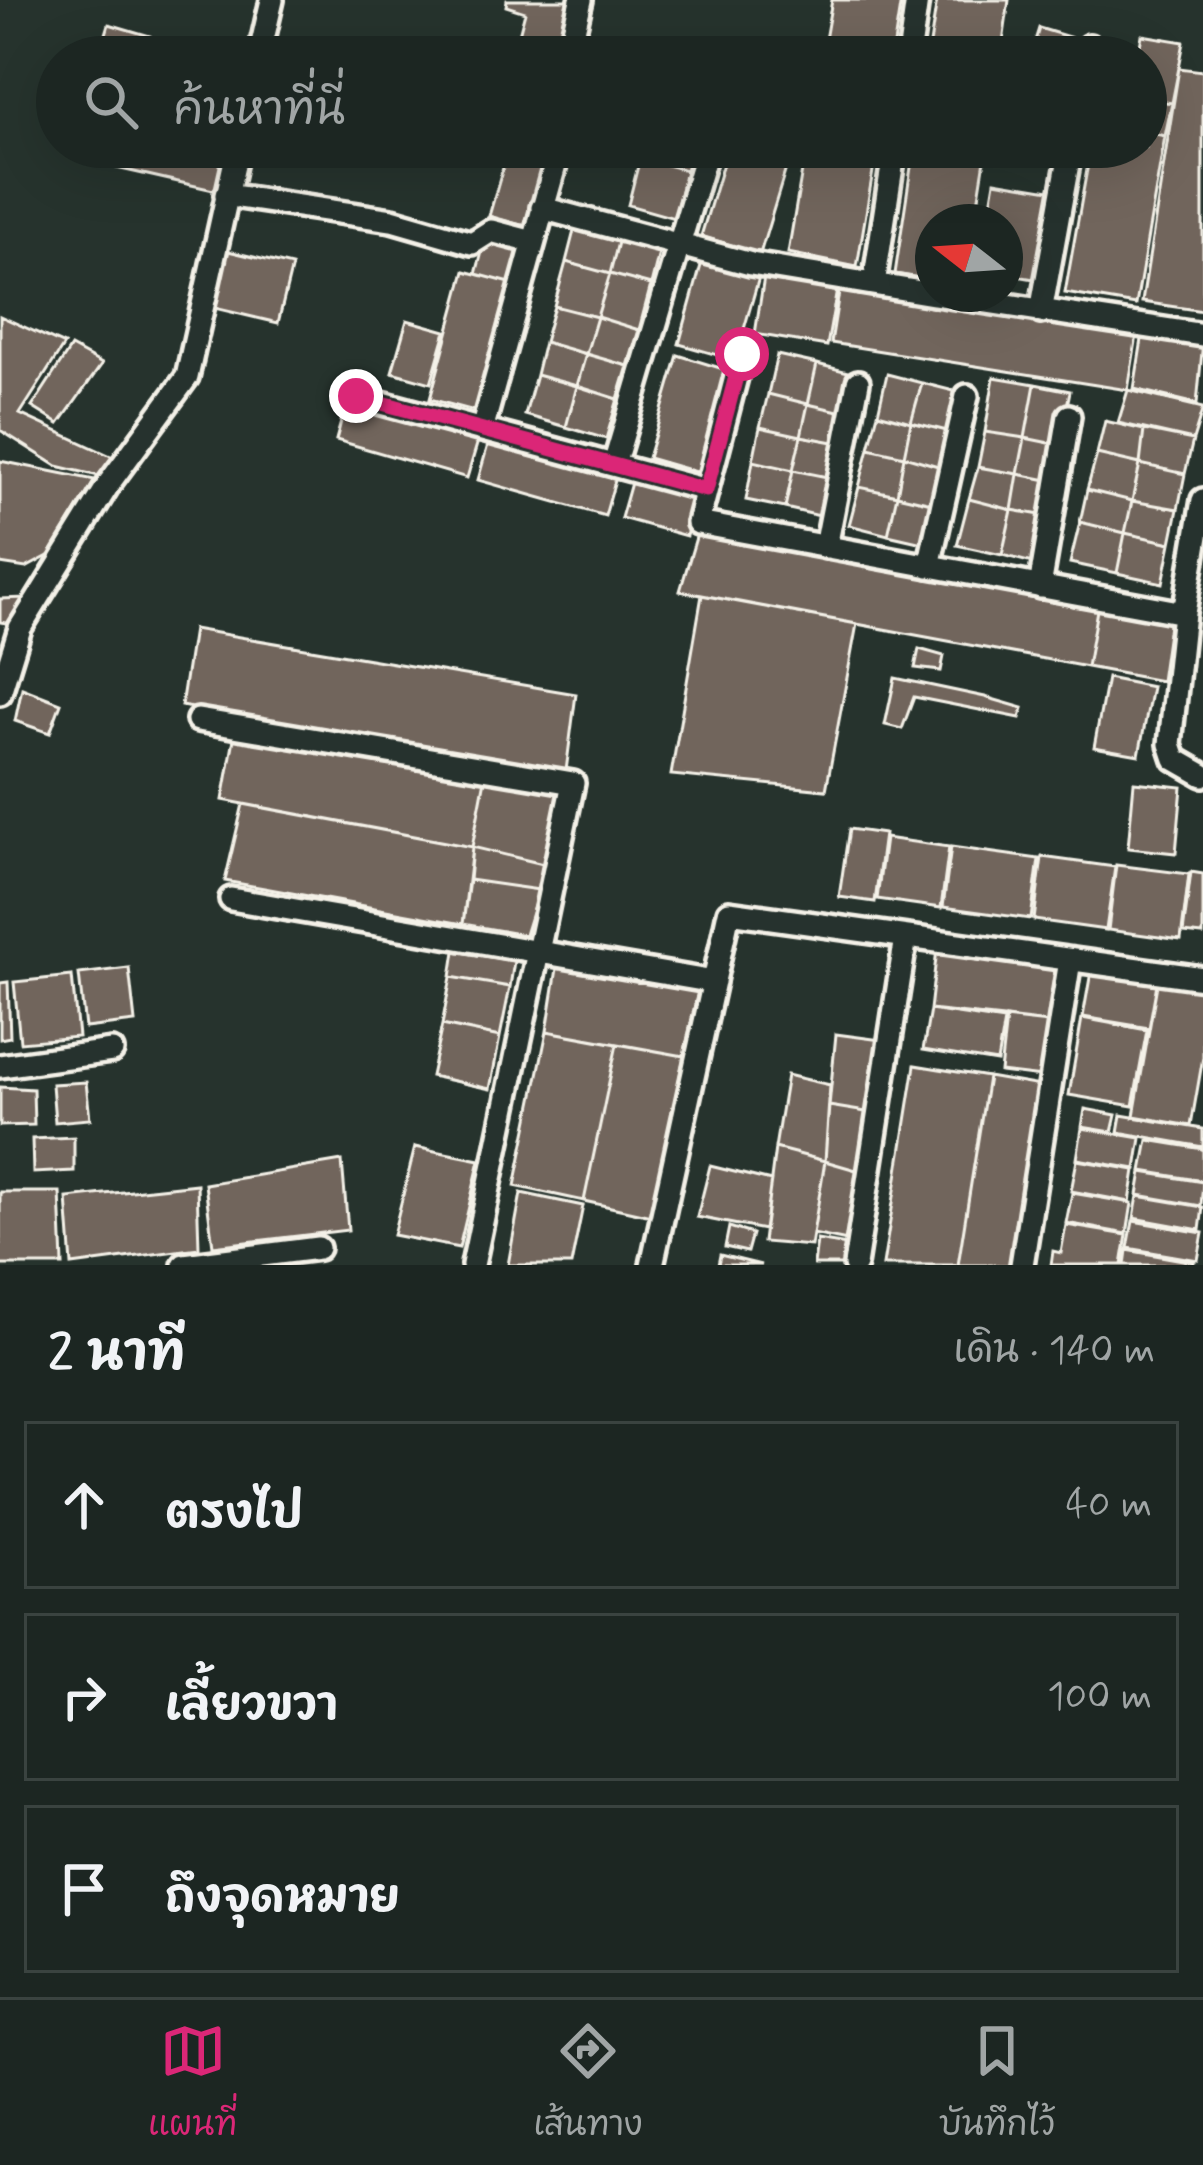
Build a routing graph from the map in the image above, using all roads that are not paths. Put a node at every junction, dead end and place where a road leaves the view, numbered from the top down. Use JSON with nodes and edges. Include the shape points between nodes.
{"nodes":[{"id":1,"x":272,"y":0,"type":"edge"},
{"id":2,"x":581,"y":0,"type":"edge"},
{"id":3,"x":917,"y":0,"type":"edge"},
{"id":4,"x":264,"y":36,"type":"edge"},
{"id":5,"x":573,"y":36,"type":"edge"},
{"id":6,"x":912,"y":36,"type":"edge"},
{"id":7,"x":233,"y":168,"type":"edge"},
{"id":8,"x":554,"y":168,"type":"edge"},
{"id":9,"x":702,"y":168,"type":"edge"},
{"id":10,"x":892,"y":168,"type":"edge"},
{"id":11,"x":1067,"y":168,"type":"edge"},
{"id":12,"x":226,"y":195,"type":"junction"},
{"id":13,"x":542,"y":208,"type":"junction"},
{"id":14,"x":533,"y":242,"type":"junction"},
{"id":15,"x":679,"y":245,"type":"junction"},
{"id":16,"x":874,"y":284,"type":"junction"},
{"id":17,"x":915,"y":291,"type":"edge"},
{"id":18,"x":1023,"y":309,"type":"edge"},
{"id":19,"x":1040,"y":312,"type":"junction"},
{"id":20,"x":1203,"y":335,"type":"edge"},
{"id":21,"x":742,"y":354,"type":"dead end"},
{"id":22,"x":858,"y":382,"type":"dead end"},
{"id":23,"x":356,"y":396,"type":"dead end"},
{"id":24,"x":967,"y":397,"type":"dead end"},
{"id":25,"x":1069,"y":416,"type":"dead end"},
{"id":26,"x":482,"y":430,"type":"junction"},
{"id":27,"x":614,"y":465,"type":"junction"},
{"id":28,"x":706,"y":490,"type":"junction"},
{"id":29,"x":1202,"y":514,"type":"edge"},
{"id":30,"x":826,"y":548,"type":"junction"},
{"id":31,"x":929,"y":566,"type":"junction"},
{"id":32,"x":1040,"y":587,"type":"junction"},
{"id":33,"x":1184,"y":613,"type":"junction"},
{"id":34,"x":10,"y":628,"type":"edge"},
{"id":35,"x":0,"y":693,"type":"edge"},
{"id":36,"x":198,"y":720,"type":"dead end"},
{"id":37,"x":1203,"y":775,"type":"edge"},
{"id":38,"x":230,"y":899,"type":"dead end"},
{"id":39,"x":906,"y":937,"type":"junction"},
{"id":40,"x":538,"y":952,"type":"junction"},
{"id":41,"x":1070,"y":960,"type":"junction"},
{"id":42,"x":1203,"y":978,"type":"edge"},
{"id":43,"x":714,"y":982,"type":"junction"},
{"id":44,"x":112,"y":1051,"type":"dead end"},
{"id":45,"x":0,"y":1066,"type":"edge"},
{"id":46,"x":318,"y":1249,"type":"dead end"},
{"id":47,"x":184,"y":1265,"type":"edge"},
{"id":48,"x":473,"y":1265,"type":"edge"},
{"id":49,"x":652,"y":1265,"type":"edge"},
{"id":50,"x":854,"y":1265,"type":"edge"},
{"id":51,"x":1022,"y":1265,"type":"edge"}],
"edges":[{"from":1,"to":4,"type":"street"},
{"from":2,"to":5,"type":"street"},
{"from":3,"to":6,"type":"street"},
{"from":7,"to":12,"type":"street"},
{"from":8,"to":13,"type":"street"},
{"from":9,"to":15,"type":"street"},
{"from":10,"to":16,"type":"street"},
{"from":11,"to":19,"type":"street"},
{"from":12,"to":14,"type":"street","via":[[392,220],[472,243],[490,231]]},
{"from":12,"to":34,"type":"street","via":[[187,377]]},
{"from":13,"to":14,"type":"street"},
{"from":13,"to":15,"type":"street"},
{"from":14,"to":26,"type":"street"},
{"from":15,"to":16,"type":"street"},
{"from":15,"to":27,"type":"street"},
{"from":16,"to":17,"type":"street"},
{"from":18,"to":19,"type":"street"},
{"from":19,"to":20,"type":"street"},
{"from":21,"to":28,"type":"street"},
{"from":22,"to":30,"type":"street"},
{"from":23,"to":26,"type":"street"},
{"from":24,"to":31,"type":"street"},
{"from":25,"to":32,"type":"street"},
{"from":26,"to":27,"type":"street"},
{"from":27,"to":28,"type":"street"},
{"from":28,"to":30,"type":"street","via":[[698,523]]},
{"from":29,"to":33,"type":"street"},
{"from":30,"to":31,"type":"street"},
{"from":31,"to":32,"type":"street"},
{"from":32,"to":33,"type":"street"},
{"from":33,"to":37,"type":"street","via":[[1170,744],[1175,759]]},
{"from":34,"to":35,"type":"street"},
{"from":36,"to":40,"type":"street","via":[[572,783]]},
{"from":38,"to":40,"type":"street"},
{"from":39,"to":41,"type":"street"},
{"from":39,"to":43,"type":"street","via":[[729,912]]},
{"from":39,"to":50,"type":"street"},
{"from":40,"to":43,"type":"street"},
{"from":40,"to":48,"type":"street"},
{"from":41,"to":42,"type":"street"},
{"from":41,"to":51,"type":"street"},
{"from":43,"to":49,"type":"street"},
{"from":44,"to":45,"type":"street"},
{"from":46,"to":47,"type":"street"}]}
